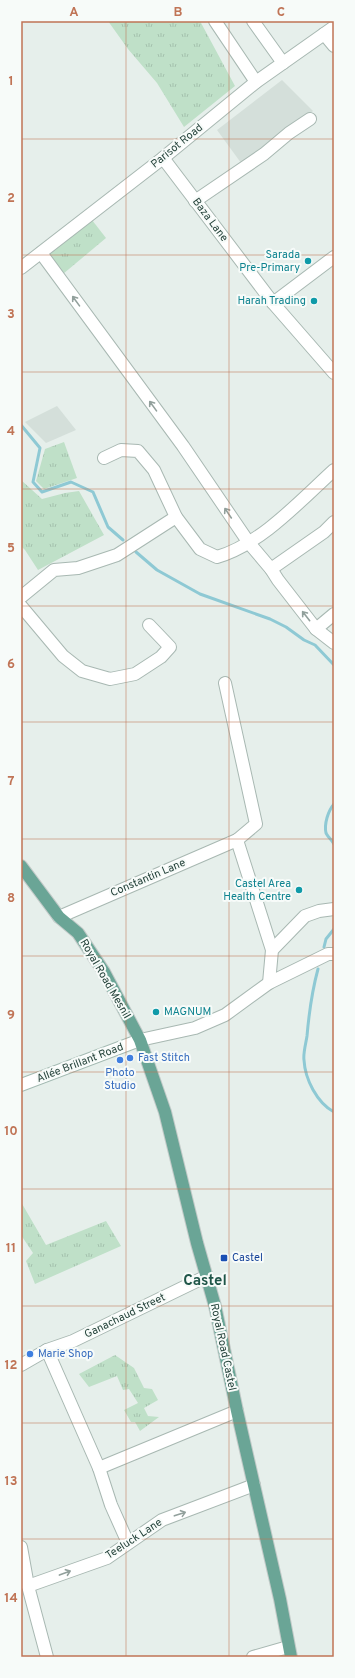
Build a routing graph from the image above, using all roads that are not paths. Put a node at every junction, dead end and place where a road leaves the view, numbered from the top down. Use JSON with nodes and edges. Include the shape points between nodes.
{"nodes":[{"id":1,"x":215,"y":21,"type":"edge"},
{"id":2,"x":253,"y":21,"type":"edge"},
{"id":3,"x":329,"y":30,"type":"edge"},
{"id":4,"x":334,"y":46,"type":"edge"},
{"id":5,"x":283,"y":63,"type":"junction"},
{"id":6,"x":256,"y":82,"type":"junction"},
{"id":7,"x":310,"y":119,"type":"dead end"},
{"id":8,"x":163,"y":158,"type":"junction"},
{"id":9,"x":195,"y":201,"type":"junction"},
{"id":10,"x":41,"y":253,"type":"junction"},
{"id":11,"x":334,"y":257,"type":"edge"},
{"id":12,"x":21,"y":268,"type":"edge"},
{"id":13,"x":273,"y":303,"type":"junction"},
{"id":14,"x":334,"y":373,"type":"edge"},
{"id":15,"x":104,"y":458,"type":"dead end"},
{"id":16,"x":334,"y":470,"type":"edge"},
{"id":17,"x":176,"y":516,"type":"junction"},
{"id":18,"x":334,"y":522,"type":"edge"},
{"id":19,"x":249,"y":543,"type":"junction"},
{"id":20,"x":271,"y":569,"type":"junction"},
{"id":21,"x":21,"y":597,"type":"edge"},
{"id":22,"x":21,"y":606,"type":"edge"},
{"id":23,"x":334,"y":614,"type":"edge"},
{"id":24,"x":149,"y":625,"type":"dead end"},
{"id":25,"x":316,"y":629,"type":"junction"},
{"id":26,"x":334,"y":643,"type":"edge"},
{"id":27,"x":225,"y":683,"type":"dead end"},
{"id":28,"x":237,"y":840,"type":"junction"},
{"id":29,"x":21,"y":866,"type":"edge"},
{"id":30,"x":334,"y":909,"type":"edge"},
{"id":31,"x":59,"y":917,"type":"junction"},
{"id":32,"x":272,"y":950,"type":"junction"},
{"id":33,"x":334,"y":954,"type":"edge"},
{"id":34,"x":268,"y":983,"type":"junction"},
{"id":35,"x":140,"y":1040,"type":"junction"},
{"id":36,"x":21,"y":1085,"type":"edge"},
{"id":37,"x":207,"y":1276,"type":"junction"},
{"id":38,"x":47,"y":1350,"type":"junction"},
{"id":39,"x":21,"y":1364,"type":"edge"},
{"id":40,"x":237,"y":1411,"type":"junction"},
{"id":41,"x":99,"y":1468,"type":"junction"},
{"id":42,"x":254,"y":1485,"type":"junction"},
{"id":43,"x":128,"y":1543,"type":"junction"},
{"id":44,"x":21,"y":1547,"type":"edge"},
{"id":45,"x":28,"y":1586,"type":"junction"},
{"id":46,"x":290,"y":1652,"type":"edge"},
{"id":47,"x":47,"y":1657,"type":"edge"},
{"id":48,"x":253,"y":1657,"type":"edge"}],
"edges":[{"from":1,"to":6,"type":"street"},
{"from":2,"to":5,"type":"street"},
{"from":3,"to":4,"type":"street"},
{"from":3,"to":5,"type":"street","name":"Parisot Road"},
{"from":5,"to":6,"type":"street","name":"Parisot Road"},
{"from":6,"to":8,"type":"street","name":"Parisot Road"},
{"from":7,"to":9,"type":"street"},
{"from":8,"to":9,"type":"street","name":"Baza Lane"},
{"from":8,"to":10,"type":"street","name":"Parisot Road"},
{"from":9,"to":13,"type":"street","name":"Baza Lane"},
{"from":10,"to":12,"type":"street","name":"Parisot Road"},
{"from":19,"to":10,"type":"street","one_way":true,"via":[[183,446]]},
{"from":11,"to":13,"type":"street"},
{"from":13,"to":14,"type":"street","name":"Baza Lane"},
{"from":15,"to":17,"type":"street","via":[[121,450],[138,451],[154,470]]},
{"from":16,"to":19,"type":"street"},
{"from":17,"to":19,"type":"street","via":[[200,549],[217,557]]},
{"from":17,"to":21,"type":"street","via":[[117,555],[78,568],[54,570]]},
{"from":18,"to":20,"type":"street","via":[[324,532]]},
{"from":19,"to":20,"type":"street"},
{"from":25,"to":20,"type":"street","one_way":true},
{"from":22,"to":24,"type":"street","via":[[63,656],[82,670],[110,679],[135,674],[161,657],[170,647]]},
{"from":23,"to":25,"type":"street"},
{"from":25,"to":26,"type":"street"},
{"from":27,"to":28,"type":"street","name":"Constantin Lane","via":[[256,824]]},
{"from":28,"to":31,"type":"street","name":"Constantin Lane"},
{"from":28,"to":32,"type":"street"},
{"from":29,"to":31,"type":"main road","name":"Royal Road Mesnil"},
{"from":30,"to":32,"type":"street","via":[[305,916]]},
{"from":31,"to":35,"type":"main road","name":"Royal Road Mesnil","via":[[78,933]]},
{"from":32,"to":34,"type":"street"},
{"from":33,"to":34,"type":"street","name":"Allée Brillant Road","via":[[328,954]]},
{"from":34,"to":35,"type":"street","name":"Allée Brillant Road","via":[[225,1015],[195,1028]]},
{"from":35,"to":36,"type":"street","name":"Allée Brillant Road"},
{"from":35,"to":37,"type":"main road","name":"Royal Road Castel","via":[[165,1112]]},
{"from":37,"to":38,"type":"street","name":"Ganachaud Street","via":[[74,1340]]},
{"from":37,"to":40,"type":"main road","name":"Royal Road Castel"},
{"from":38,"to":39,"type":"street","name":"Ganachaud Street"},
{"from":38,"to":41,"type":"street"},
{"from":40,"to":41,"type":"street"},
{"from":40,"to":42,"type":"main road","name":"Royal Road Castel"},
{"from":41,"to":43,"type":"street","via":[[111,1505]]},
{"from":43,"to":42,"type":"street","name":"Teeluck Lane","one_way":true,"via":[[162,1520]]},
{"from":42,"to":46,"type":"main road","name":"Royal Road Castel"},
{"from":45,"to":43,"type":"street","name":"Teeluck Lane","one_way":true,"via":[[107,1558]]},
{"from":44,"to":45,"type":"street"},
{"from":45,"to":47,"type":"street"},
{"from":46,"to":48,"type":"street"}]}
